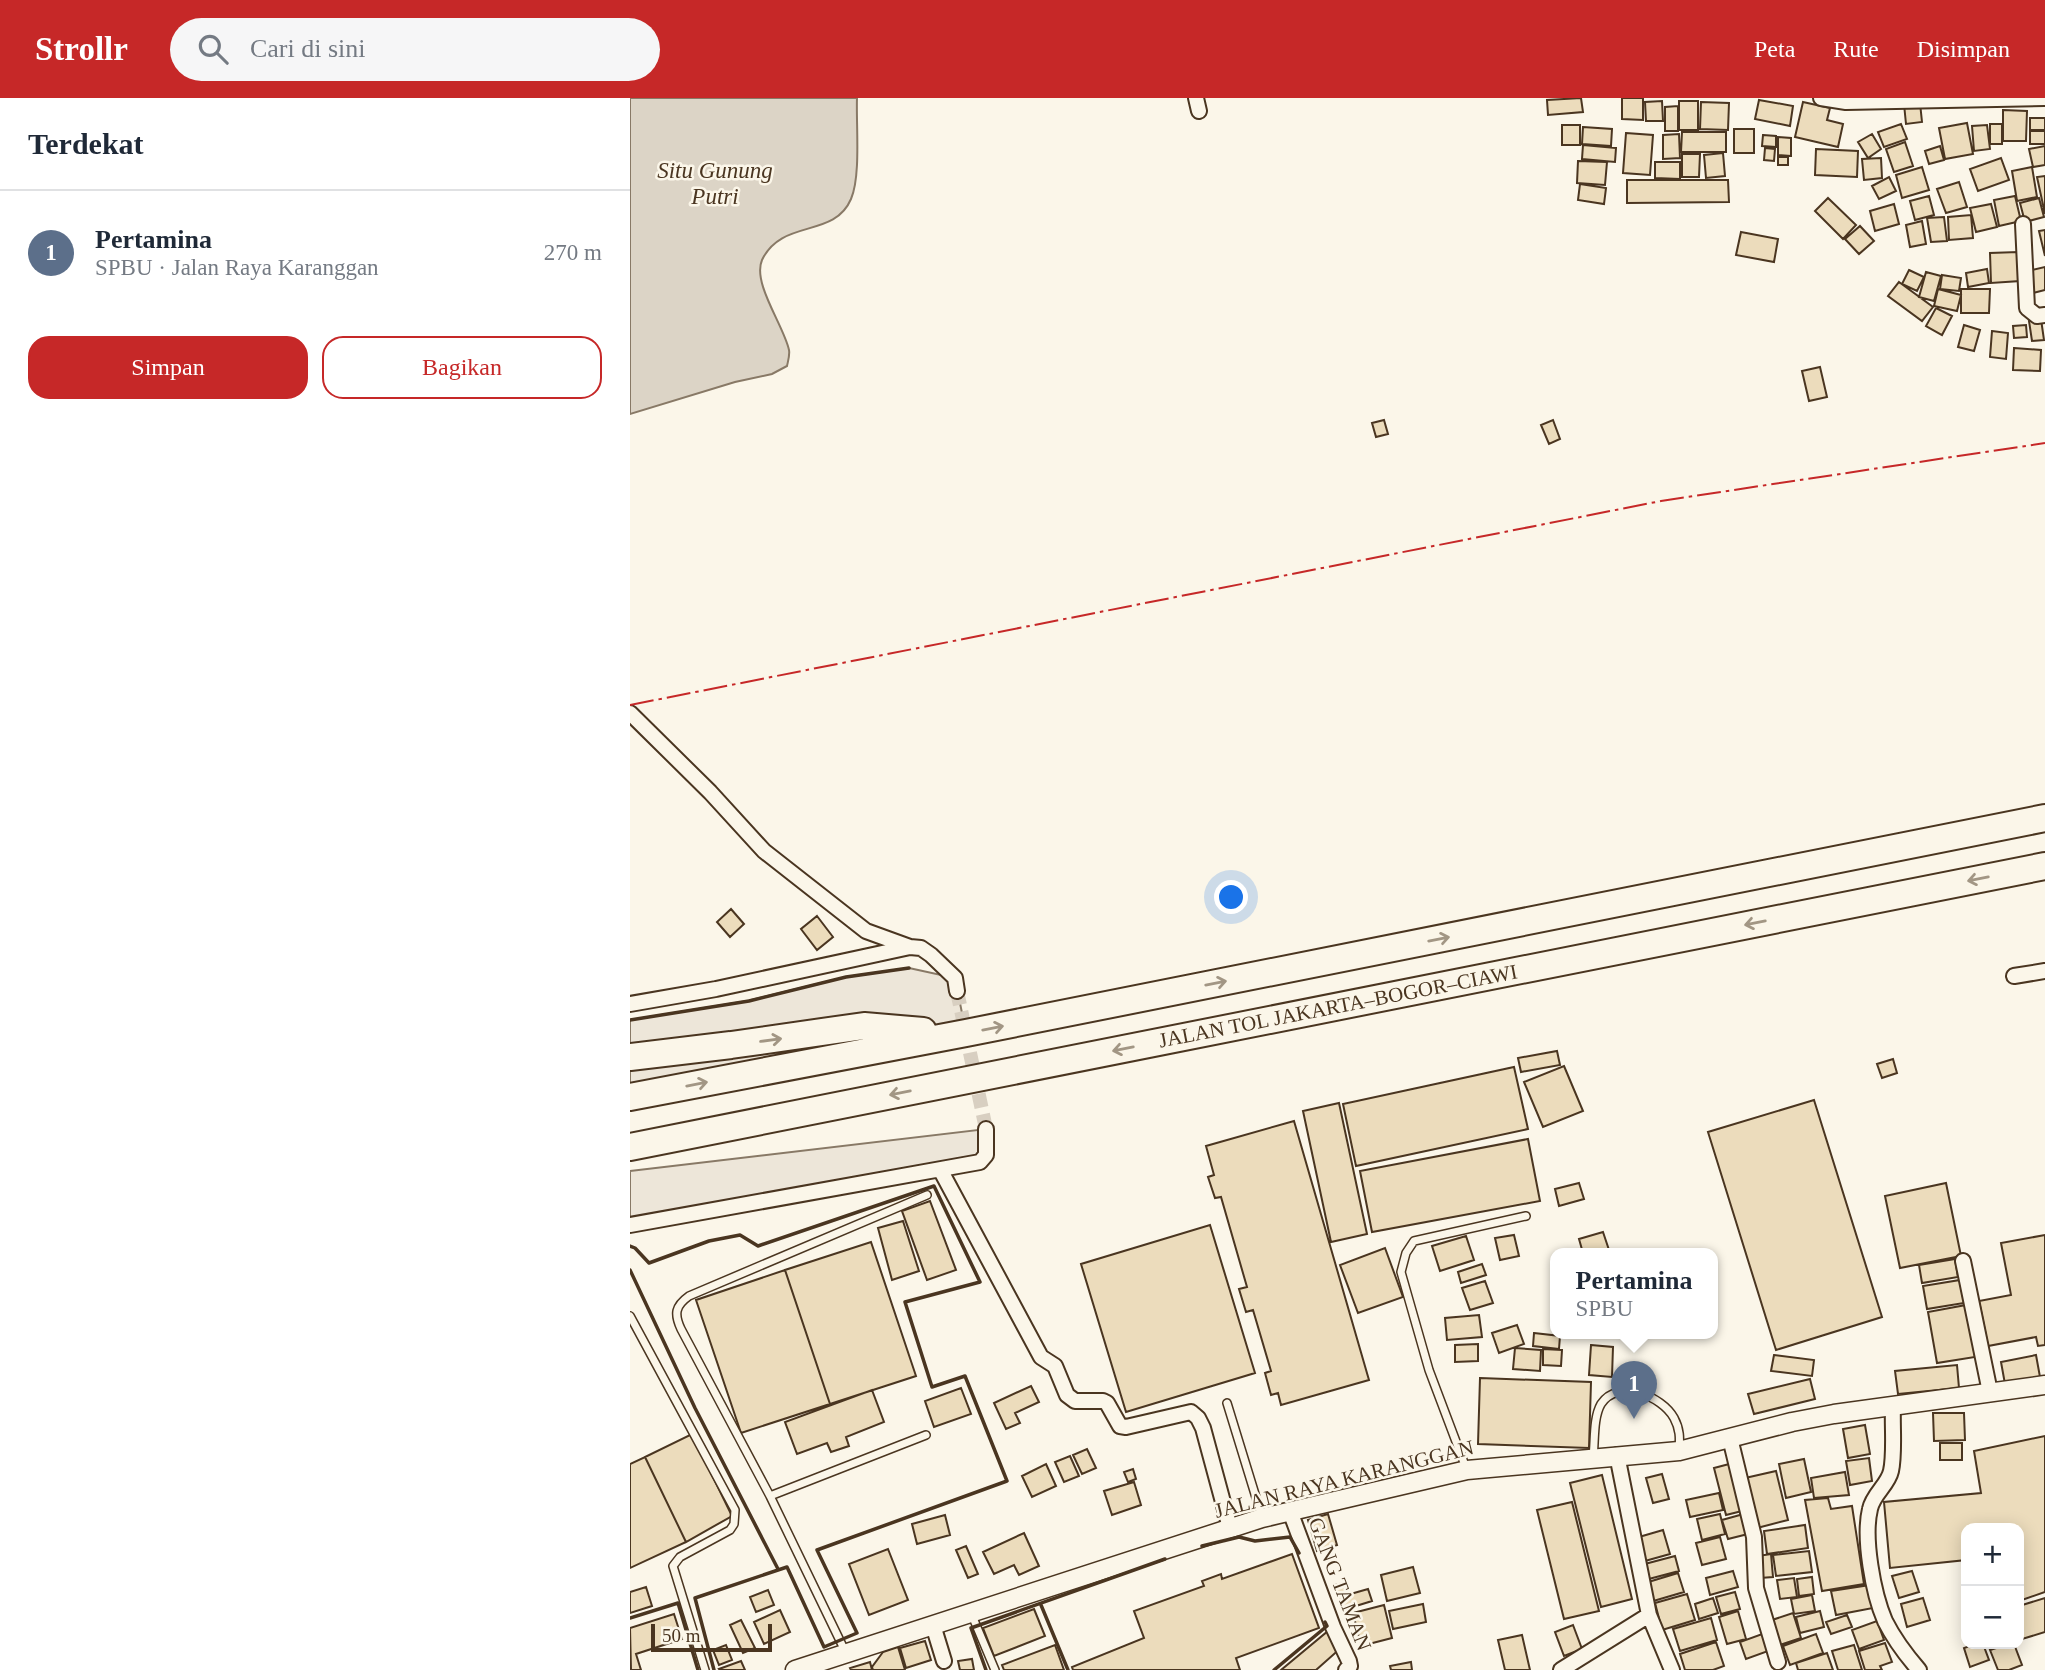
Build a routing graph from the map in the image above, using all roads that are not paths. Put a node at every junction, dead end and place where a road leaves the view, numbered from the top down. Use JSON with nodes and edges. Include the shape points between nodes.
{"nodes":[{"id":1,"x":1821,"y":98,"type":"edge"},
{"id":2,"x":2044,"y":98,"type":"edge"},
{"id":3,"x":2006,"y":99,"type":"edge"},
{"id":4,"x":2023,"y":224,"type":"dead end"},
{"id":5,"x":2045,"y":315,"type":"edge"},
{"id":6,"x":630,"y":713,"type":"edge"},
{"id":7,"x":2045,"y":818,"type":"edge"},
{"id":8,"x":2045,"y":866,"type":"edge"},
{"id":9,"x":910,"y":947,"type":"junction"},
{"id":10,"x":2045,"y":971,"type":"edge"},
{"id":11,"x":2014,"y":976,"type":"dead end"},
{"id":12,"x":957,"y":991,"type":"tunnel mouth"},
{"id":13,"x":630,"y":1004,"type":"edge"},
{"id":14,"x":956,"y":1034,"type":"junction"},
{"id":15,"x":630,"y":1057,"type":"edge"},
{"id":16,"x":630,"y":1097,"type":"edge"},
{"id":17,"x":986,"y":1129,"type":"tunnel mouth"},
{"id":18,"x":630,"y":1147,"type":"edge"},
{"id":19,"x":941,"y":1171,"type":"junction"},
{"id":20,"x":928,"y":1195,"type":"dead end"},
{"id":21,"x":1526,"y":1216,"type":"dead end"},
{"id":22,"x":630,"y":1225,"type":"edge"},
{"id":23,"x":1963,"y":1261,"type":"dead end"},
{"id":24,"x":630,"y":1316,"type":"edge"},
{"id":25,"x":2045,"y":1385,"type":"edge"},
{"id":26,"x":1990,"y":1392,"type":"junction"},
{"id":27,"x":1227,"y":1403,"type":"dead end"},
{"id":28,"x":1893,"y":1406,"type":"junction"},
{"id":29,"x":926,"y":1435,"type":"dead end"},
{"id":30,"x":1730,"y":1438,"type":"junction"},
{"id":31,"x":1679,"y":1451,"type":"junction"},
{"id":32,"x":1617,"y":1455,"type":"junction"},
{"id":33,"x":1593,"y":1458,"type":"junction"},
{"id":34,"x":1467,"y":1470,"type":"junction"},
{"id":35,"x":770,"y":1496,"type":"junction"},
{"id":36,"x":1290,"y":1511,"type":"junction"},
{"id":37,"x":1262,"y":1518,"type":"junction"},
{"id":38,"x":1230,"y":1528,"type":"junction"},
{"id":39,"x":971,"y":1613,"type":"junction"},
{"id":40,"x":1649,"y":1615,"type":"junction"},
{"id":41,"x":933,"y":1625,"type":"junction"},
{"id":42,"x":846,"y":1655,"type":"junction"},
{"id":43,"x":944,"y":1661,"type":"dead end"},
{"id":44,"x":1779,"y":1662,"type":"dead end"},
{"id":45,"x":799,"y":1669,"type":"edge"},
{"id":46,"x":705,"y":1670,"type":"edge"},
{"id":47,"x":995,"y":1670,"type":"edge"},
{"id":48,"x":1346,"y":1670,"type":"edge"},
{"id":49,"x":1561,"y":1670,"type":"edge"},
{"id":50,"x":1672,"y":1670,"type":"edge"},
{"id":51,"x":1919,"y":1670,"type":"edge"}],
"edges":[{"from":1,"to":3,"type":"street","via":[[1846,102]]},
{"from":2,"to":3,"type":"street"},
{"from":4,"to":5,"type":"street","via":[[2026,308],[2037,316]]},
{"from":6,"to":9,"type":"street","via":[[764,851],[866,931]]},
{"from":14,"to":7,"type":"highway","one_way":true},
{"from":8,"to":18,"type":"highway","name":"JALAN TOL JAKARTA–BOGOR–CIAWI","one_way":true},
{"from":9,"to":12,"type":"street","via":[[920,948],[944,966],[955,978]]},
{"from":9,"to":13,"type":"street"},
{"from":10,"to":11,"type":"street"},
{"from":15,"to":14,"type":"highway","one_way":true,"via":[[864,1026]]},
{"from":16,"to":14,"type":"highway","one_way":true},
{"from":17,"to":19,"type":"street","via":[[984,1159]]},
{"from":19,"to":22,"type":"street"},
{"from":19,"to":38,"type":"street","via":[[1041,1357],[1055,1366],[1067,1395],[1075,1401],[1107,1403],[1120,1426],[1191,1412],[1198,1418]]},
{"from":20,"to":35,"type":"lane","via":[[679,1303],[676,1312],[681,1329]]},
{"from":21,"to":34,"type":"lane","via":[[1414,1241],[1401,1272],[1429,1370]]},
{"from":23,"to":26,"type":"street"},
{"from":24,"to":46,"type":"lane","via":[[735,1510],[730,1530],[680,1556],[673,1566]]},
{"from":25,"to":26,"type":"street","name":"JALAN RAYA KARANGGAN"},
{"from":26,"to":28,"type":"street","name":"JALAN RAYA KARANGGAN"},
{"from":27,"to":37,"type":"lane"},
{"from":28,"to":30,"type":"street","name":"JALAN RAYA KARANGGAN","via":[[1791,1422]]},
{"from":28,"to":51,"type":"street","via":[[1891,1473],[1870,1507],[1868,1544],[1885,1619]]},
{"from":29,"to":35,"type":"lane"},
{"from":30,"to":31,"type":"street","name":"JALAN RAYA KARANGGAN"},
{"from":30,"to":44,"type":"street","via":[[1754,1537],[1756,1588]]},
{"from":31,"to":32,"type":"street","name":"JALAN RAYA KARANGGAN"},
{"from":31,"to":33,"type":"lane","via":[[1680,1432],[1668,1409],[1644,1394],[1617,1392],[1599,1407]]},
{"from":32,"to":33,"type":"street","name":"JALAN RAYA KARANGGAN"},
{"from":32,"to":40,"type":"street"},
{"from":33,"to":34,"type":"street","name":"JALAN RAYA KARANGGAN"},
{"from":34,"to":36,"type":"street","name":"JALAN RAYA KARANGGAN"},
{"from":35,"to":42,"type":"lane"},
{"from":36,"to":37,"type":"street","name":"JALAN RAYA KARANGGAN"},
{"from":36,"to":48,"type":"street","name":"GANG TAMAN","via":[[1349,1661]]},
{"from":37,"to":38,"type":"street","name":"JALAN RAYA KARANGGAN"},
{"from":38,"to":39,"type":"street","name":"JALAN RAYA KARANGGAN"},
{"from":39,"to":41,"type":"street","name":"JALAN RAYA KARANGGAN"},
{"from":39,"to":47,"type":"lane"},
{"from":40,"to":49,"type":"street"},
{"from":40,"to":50,"type":"street"},
{"from":41,"to":42,"type":"street","name":"JALAN RAYA KARANGGAN"},
{"from":41,"to":43,"type":"street"},
{"from":42,"to":45,"type":"street","name":"JALAN RAYA KARANGGAN"}]}
